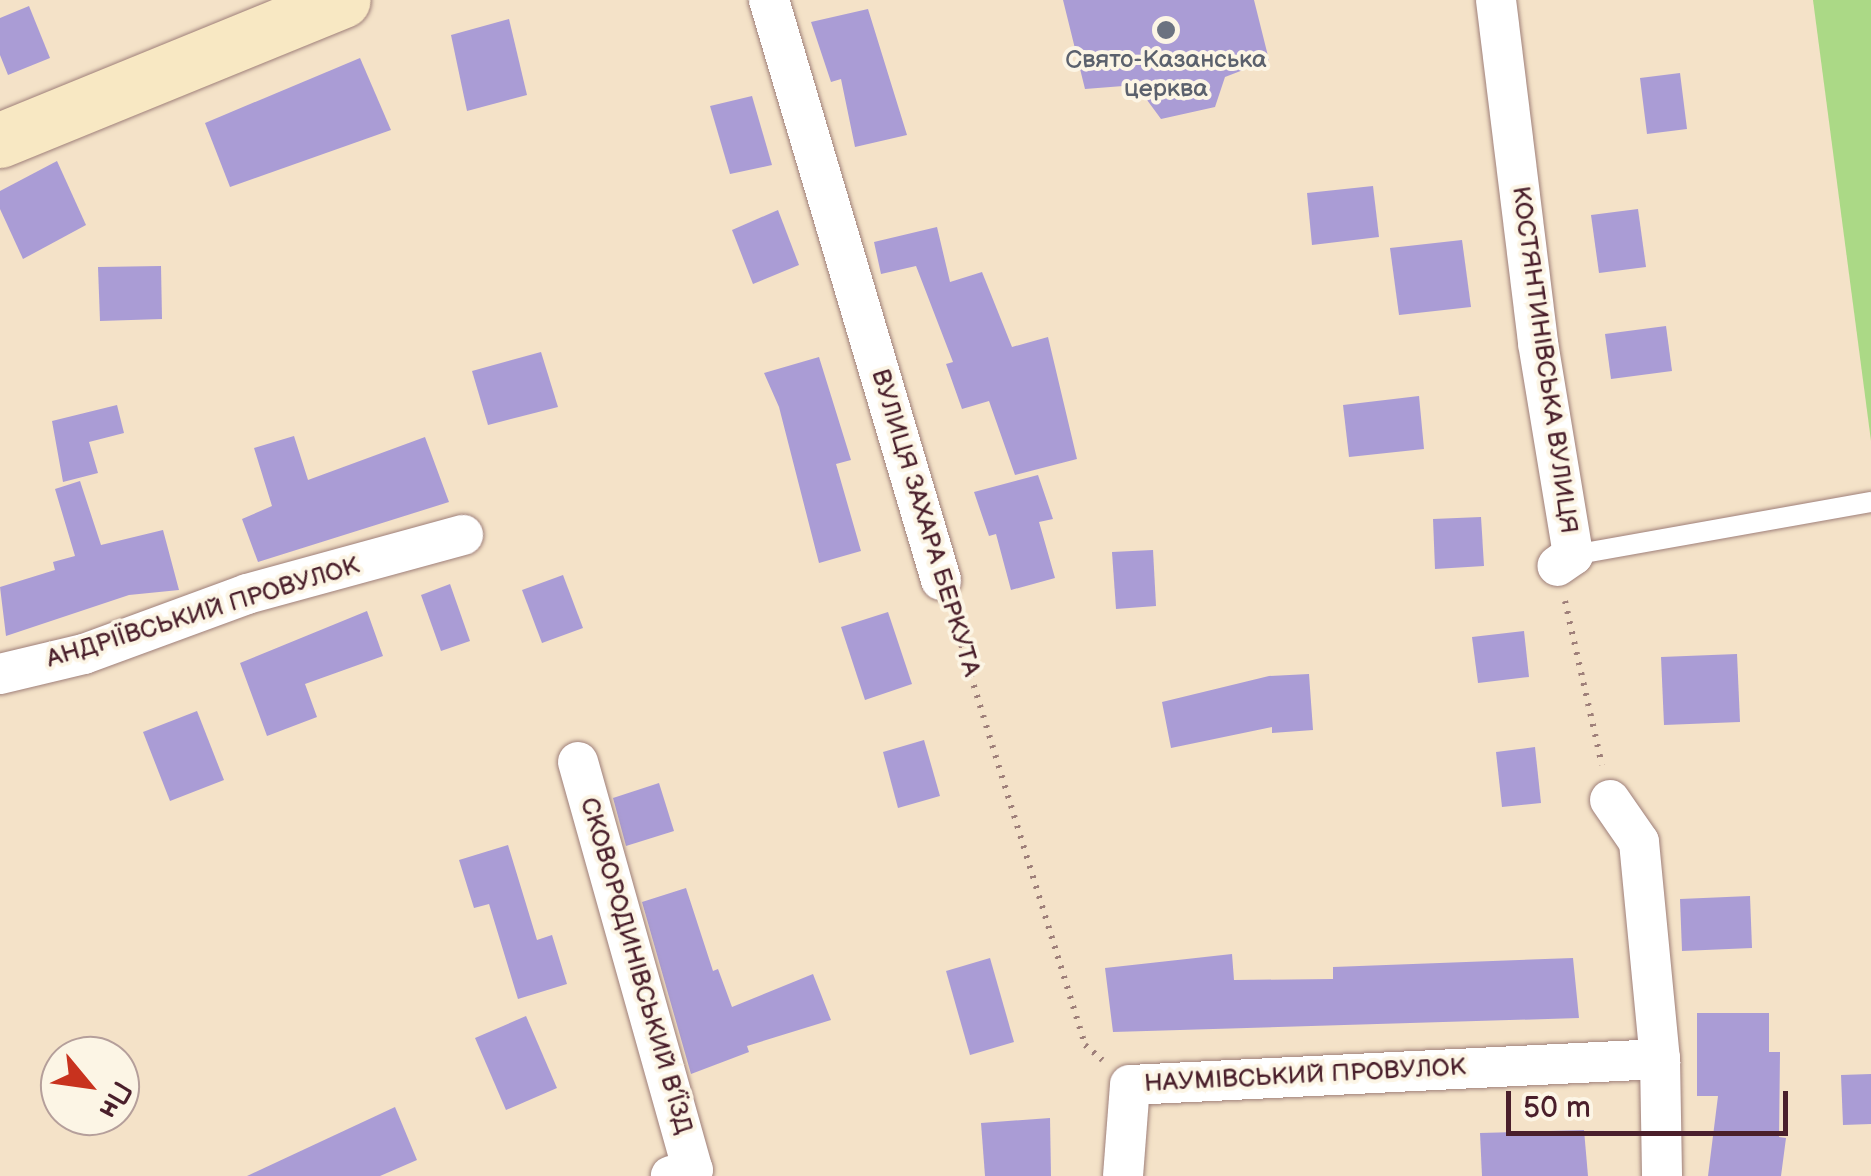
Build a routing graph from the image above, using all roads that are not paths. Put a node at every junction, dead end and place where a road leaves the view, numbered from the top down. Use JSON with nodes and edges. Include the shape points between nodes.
{"nodes":[{"id":1,"x":343,"y":0,"type":"edge"},
{"id":2,"x":769,"y":0,"type":"edge"},
{"id":3,"x":1496,"y":0,"type":"edge"},
{"id":4,"x":0,"y":140,"type":"edge"},
{"id":5,"x":1871,"y":502,"type":"edge"},
{"id":6,"x":463,"y":535,"type":"dead end"},
{"id":7,"x":1565,"y":560,"type":"joint"},
{"id":8,"x":942,"y":580,"type":"road end"},
{"id":9,"x":0,"y":674,"type":"edge"},
{"id":10,"x":578,"y":762,"type":"dead end"},
{"id":11,"x":1610,"y":800,"type":"road end"},
{"id":12,"x":1660,"y":1060,"type":"junction"},
{"id":13,"x":682,"y":1173,"type":"edge"},
{"id":14,"x":1123,"y":1176,"type":"edge"},
{"id":15,"x":1662,"y":1176,"type":"edge"}],
"edges":[{"from":1,"to":4,"type":"main road"},
{"from":2,"to":8,"type":"street","name":"ВУЛИЦЯ ЗАХАРА БЕРКУТА"},
{"from":3,"to":7,"type":"street","name":"КОСТЯНТИНІВСЬКА ВУЛИЦЯ"},
{"from":5,"to":7,"type":"lane"},
{"from":6,"to":9,"type":"street","name":"АНДРІЇВСЬКИЙ ПРОВУЛОК","via":[[248,594],[84,654]]},
{"from":10,"to":13,"type":"street","name":"СКОВОРОДИНІВСЬКИЙ В’ЇЗД"},
{"from":11,"to":12,"type":"street","via":[[1639,842]]},
{"from":12,"to":14,"type":"street","name":"НАУМІВСЬКИЙ ПРОВУЛОК","via":[[1130,1085]]},
{"from":12,"to":15,"type":"street"}]}
